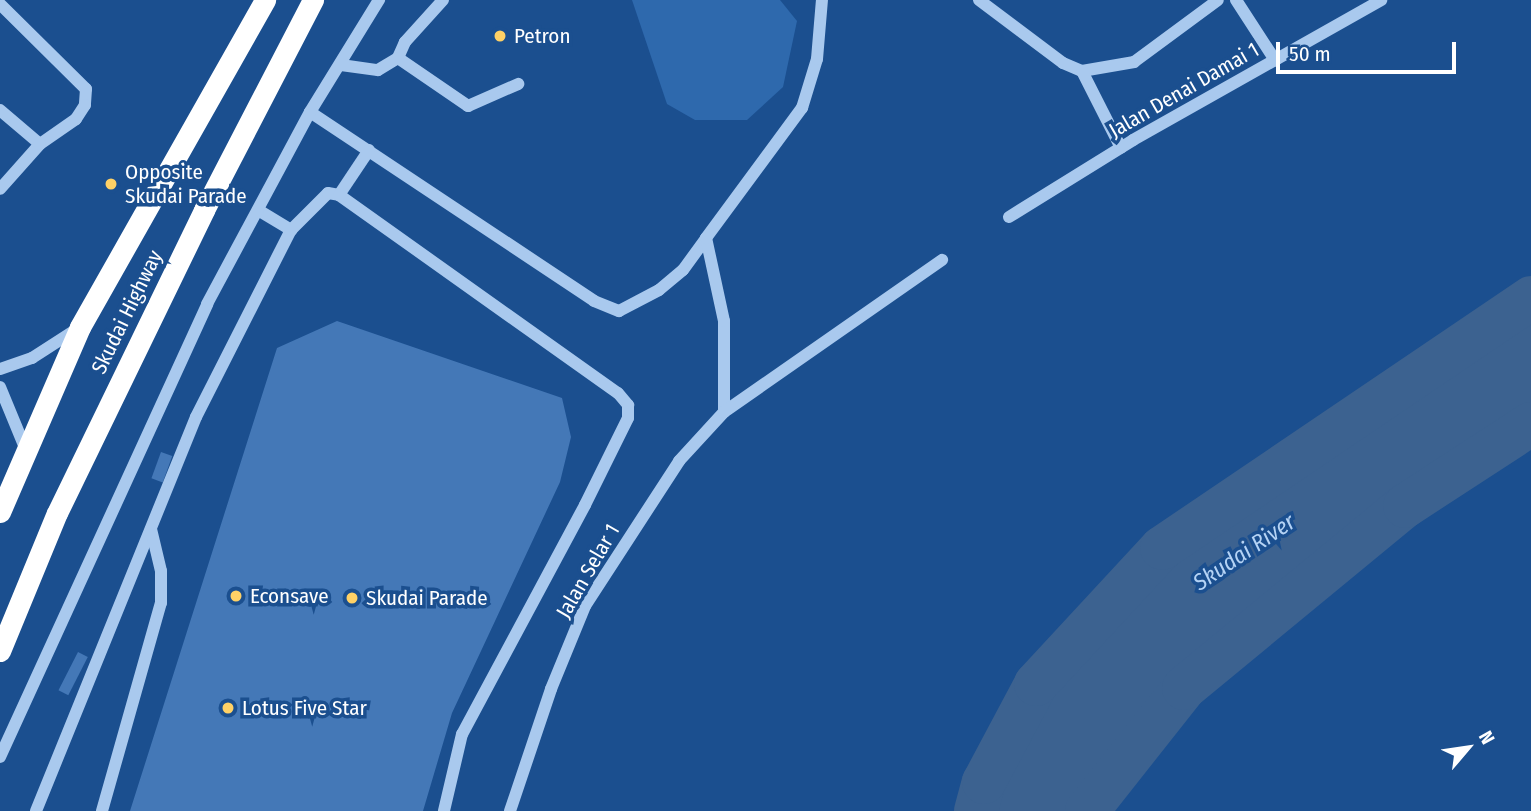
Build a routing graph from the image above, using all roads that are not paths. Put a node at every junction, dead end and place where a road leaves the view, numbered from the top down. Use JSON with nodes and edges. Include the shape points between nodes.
{"nodes":[{"id":1,"x":265,"y":0,"type":"edge"},
{"id":2,"x":313,"y":0,"type":"edge"},
{"id":3,"x":379,"y":0,"type":"edge"},
{"id":4,"x":443,"y":0,"type":"edge"},
{"id":5,"x":822,"y":0,"type":"edge"},
{"id":6,"x":979,"y":0,"type":"edge"},
{"id":7,"x":1218,"y":0,"type":"edge"},
{"id":8,"x":1236,"y":0,"type":"edge"},
{"id":9,"x":1381,"y":0,"type":"edge"},
{"id":10,"x":0,"y":4,"type":"edge"},
{"id":11,"x":1273,"y":56,"type":"junction"},
{"id":12,"x":398,"y":58,"type":"junction"},
{"id":13,"x":341,"y":65,"type":"junction"},
{"id":14,"x":1082,"y":71,"type":"junction"},
{"id":15,"x":518,"y":84,"type":"dead end"},
{"id":16,"x":0,"y":110,"type":"edge"},
{"id":17,"x":310,"y":112,"type":"junction"},
{"id":18,"x":40,"y":144,"type":"junction"},
{"id":19,"x":1119,"y":144,"type":"junction"},
{"id":20,"x":369,"y":150,"type":"junction"},
{"id":21,"x":0,"y":189,"type":"edge"},
{"id":22,"x":339,"y":195,"type":"junction"},
{"id":23,"x":257,"y":212,"type":"junction"},
{"id":24,"x":1009,"y":217,"type":"dead end"},
{"id":25,"x":290,"y":232,"type":"junction"},
{"id":26,"x":706,"y":239,"type":"junction"},
{"id":27,"x":942,"y":260,"type":"dead end"},
{"id":28,"x":80,"y":327,"type":"junction"},
{"id":29,"x":0,"y":369,"type":"edge"},
{"id":30,"x":0,"y":387,"type":"edge"},
{"id":31,"x":724,"y":412,"type":"junction"},
{"id":32,"x":26,"y":450,"type":"junction"},
{"id":33,"x":0,"y":512,"type":"edge"},
{"id":34,"x":150,"y":529,"type":"junction"},
{"id":35,"x":0,"y":651,"type":"edge"},
{"id":36,"x":0,"y":757,"type":"edge"},
{"id":37,"x":36,"y":811,"type":"edge"},
{"id":38,"x":102,"y":811,"type":"edge"},
{"id":39,"x":444,"y":811,"type":"edge"},
{"id":40,"x":510,"y":811,"type":"edge"}],
"edges":[{"from":1,"to":28,"type":"highway","name":"Skudai Highway"},
{"from":2,"to":35,"type":"highway","name":"Skudai Highway","via":[[204,210],[57,513]]},
{"from":3,"to":13,"type":"street"},
{"from":4,"to":12,"type":"street","via":[[405,42]]},
{"from":5,"to":26,"type":"street","via":[[817,59],[802,107]]},
{"from":6,"to":14,"type":"street","via":[[1063,63]]},
{"from":7,"to":14,"type":"street","via":[[1134,62]]},
{"from":8,"to":11,"type":"street"},
{"from":9,"to":11,"type":"street","name":"Jalan Denai Damai 1"},
{"from":10,"to":18,"type":"street","via":[[86,89],[85,105],[76,119]]},
{"from":11,"to":19,"type":"street","name":"Jalan Denai Damai 1"},
{"from":12,"to":13,"type":"street","via":[[378,70]]},
{"from":12,"to":15,"type":"street","via":[[468,106]]},
{"from":13,"to":17,"type":"street"},
{"from":14,"to":19,"type":"street"},
{"from":16,"to":18,"type":"street"},
{"from":17,"to":20,"type":"street"},
{"from":17,"to":23,"type":"street"},
{"from":18,"to":21,"type":"street"},
{"from":19,"to":24,"type":"street","name":"Jalan Denai Damai 1"},
{"from":20,"to":22,"type":"street"},
{"from":20,"to":26,"type":"street","via":[[594,301],[619,311],[675,276]]},
{"from":22,"to":25,"type":"street","via":[[320,196]]},
{"from":22,"to":39,"type":"street","via":[[618,393],[628,405],[628,418],[591,493],[462,734]]},
{"from":23,"to":25,"type":"street"},
{"from":23,"to":36,"type":"street","via":[[154,415]]},
{"from":25,"to":34,"type":"street","via":[[195,417]]},
{"from":26,"to":31,"type":"street","via":[[724,321]]},
{"from":27,"to":31,"type":"street"},
{"from":28,"to":29,"type":"street","via":[[32,358]]},
{"from":28,"to":32,"type":"highway","name":"Skudai Highway"},
{"from":30,"to":32,"type":"street"},
{"from":31,"to":40,"type":"street","name":"Jalan Selar 1","via":[[679,461],[585,606]]},
{"from":32,"to":33,"type":"highway","name":"Skudai Highway"},
{"from":34,"to":37,"type":"street"},
{"from":34,"to":38,"type":"street","via":[[161,570],[161,603]]}]}
